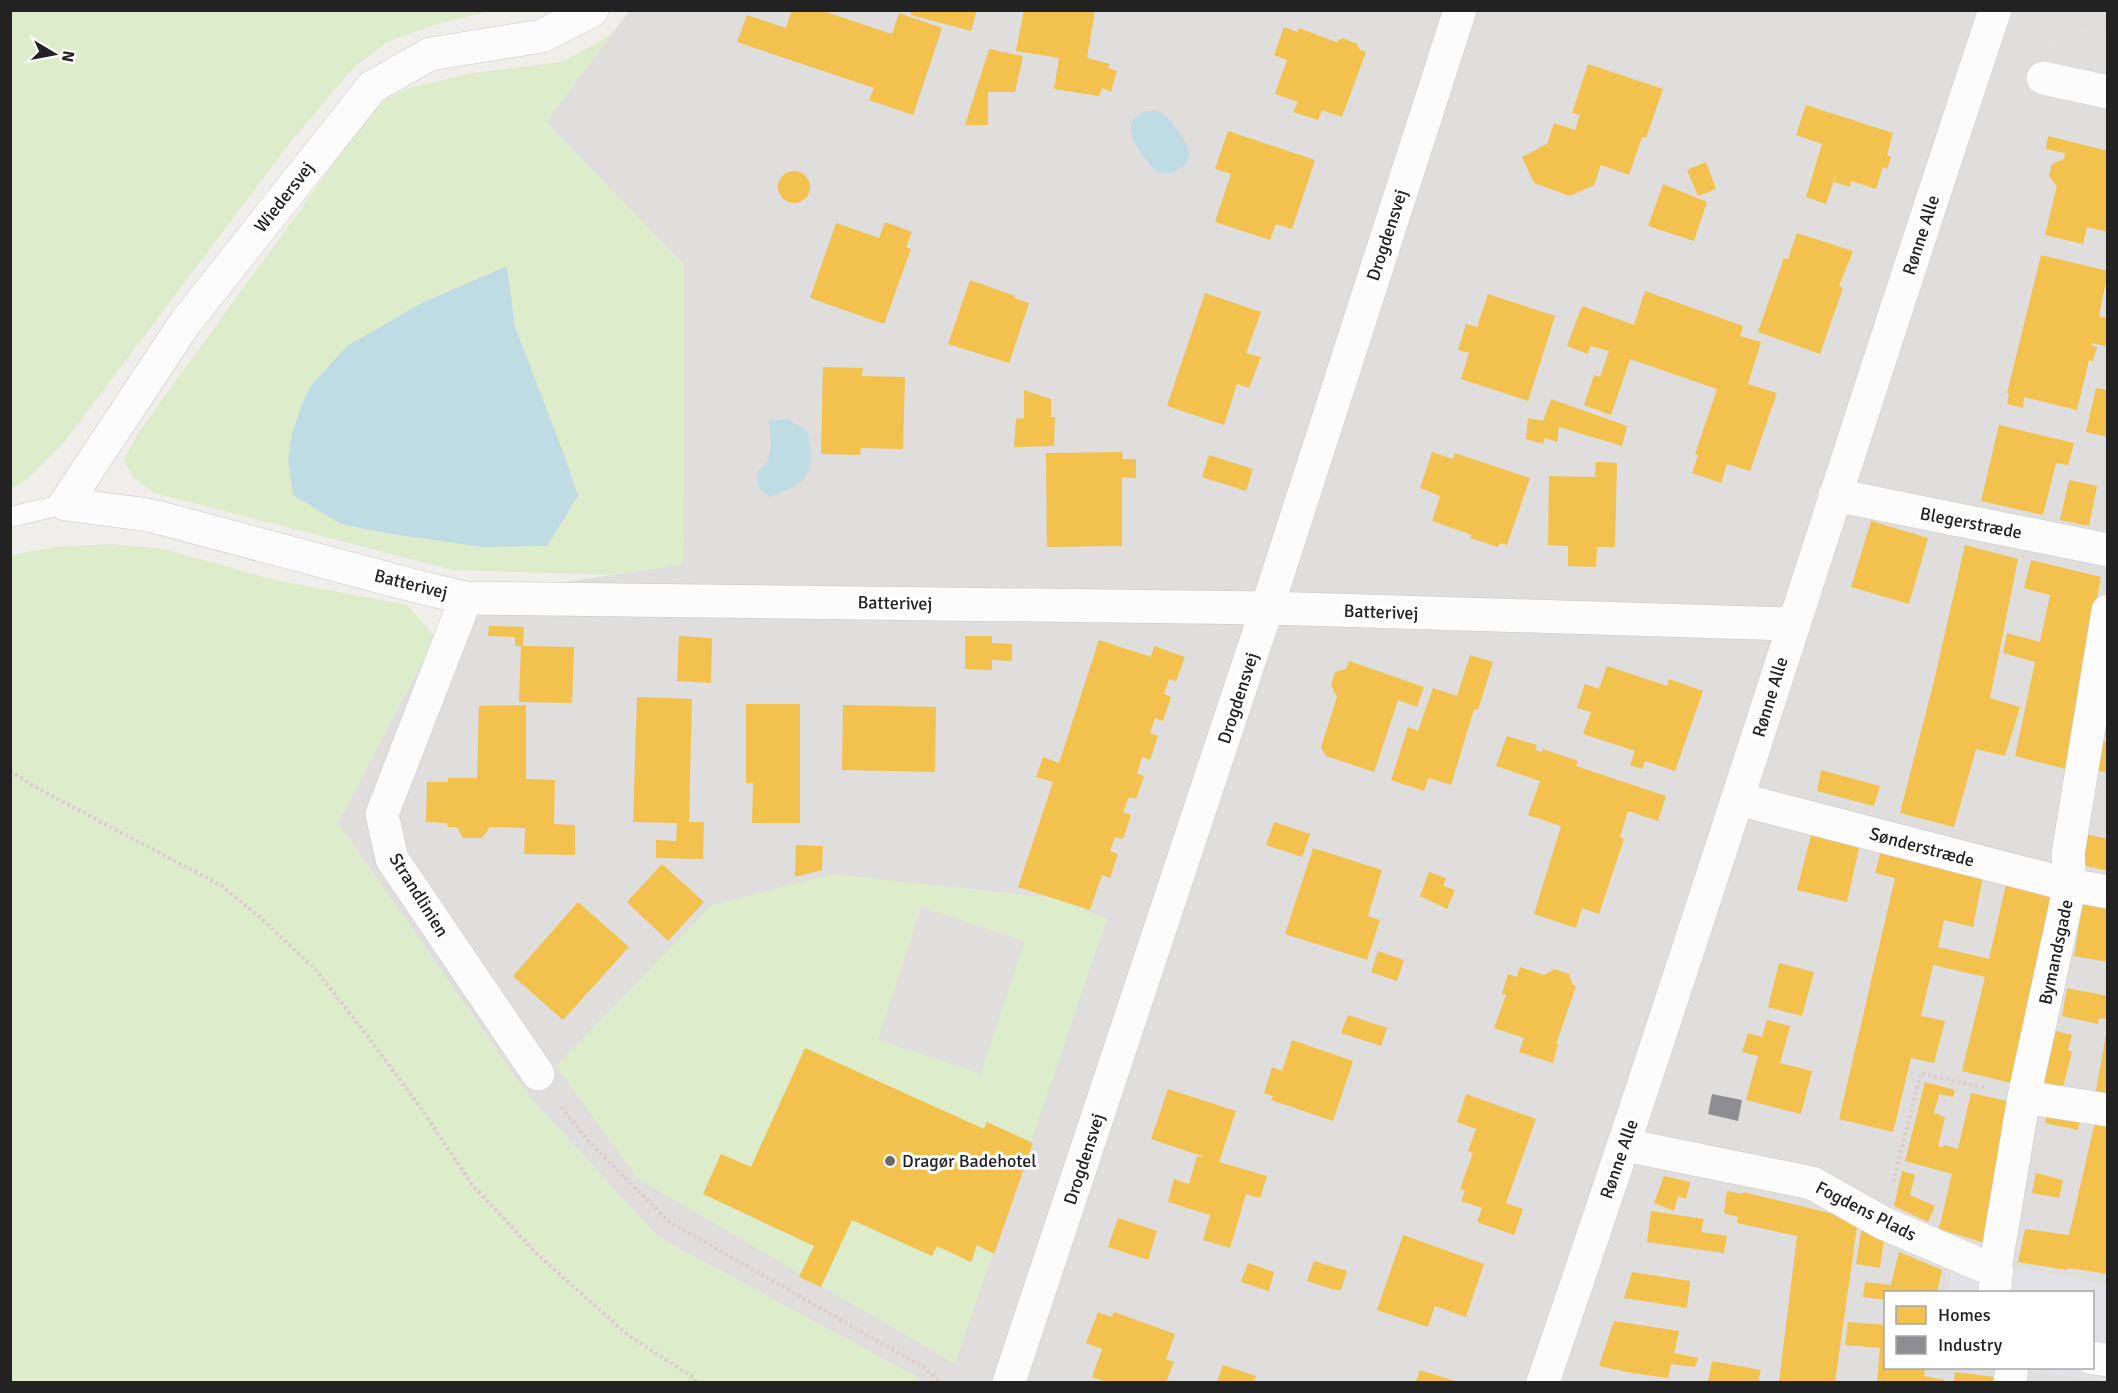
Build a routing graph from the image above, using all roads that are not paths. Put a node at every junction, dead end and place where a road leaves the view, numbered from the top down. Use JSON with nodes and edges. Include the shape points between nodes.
{"nodes":[{"id":1,"x":592,"y":10,"type":"edge"},
{"id":2,"x":1460,"y":10,"type":"edge"},
{"id":3,"x":1995,"y":10,"type":"edge"},
{"id":4,"x":2043,"y":78,"type":"dead end"},
{"id":5,"x":2108,"y":92,"type":"edge"},
{"id":6,"x":1835,"y":495,"type":"junction"},
{"id":7,"x":65,"y":504,"type":"junction"},
{"id":8,"x":10,"y":517,"type":"edge"},
{"id":9,"x":2108,"y":550,"type":"edge"},
{"id":10,"x":466,"y":598,"type":"junction"},
{"id":11,"x":1268,"y":608,"type":"junction"},
{"id":12,"x":2108,"y":611,"type":"edge"},
{"id":13,"x":1792,"y":624,"type":"junction"},
{"id":14,"x":1738,"y":799,"type":"junction"},
{"id":15,"x":2070,"y":885,"type":"junction"},
{"id":16,"x":2108,"y":892,"type":"edge"},
{"id":17,"x":538,"y":1074,"type":"road end"},
{"id":18,"x":2024,"y":1097,"type":"junction"},
{"id":19,"x":2108,"y":1110,"type":"edge"},
{"id":20,"x":1625,"y":1144,"type":"junction"},
{"id":21,"x":1996,"y":1282,"type":"edge"},
{"id":22,"x":1009,"y":1383,"type":"edge"},
{"id":23,"x":1543,"y":1383,"type":"edge"}],
"edges":[{"from":1,"to":7,"type":"street","name":"Wiedersvej","via":[[542,36],[430,54],[372,87],[184,323]]},
{"from":2,"to":11,"type":"street","name":"Drogdensvej"},
{"from":3,"to":6,"type":"street","name":"Rønne Alle"},
{"from":4,"to":5,"type":"street"},
{"from":6,"to":9,"type":"street","name":"Blegerstræde"},
{"from":6,"to":13,"type":"street","name":"Rønne Alle"},
{"from":7,"to":8,"type":"lane","name":"Batterivej"},
{"from":7,"to":10,"type":"street","name":"Batterivej","via":[[149,515]]},
{"from":10,"to":11,"type":"street","name":"Batterivej"},
{"from":10,"to":17,"type":"street","name":"Strandlinien","via":[[382,814],[392,859]]},
{"from":11,"to":13,"type":"street","name":"Batterivej"},
{"from":11,"to":22,"type":"street","name":"Drogdensvej"},
{"from":12,"to":15,"type":"street","name":"Bymandsgade","via":[[2068,854]]},
{"from":13,"to":14,"type":"street","name":"Rønne Alle"},
{"from":14,"to":15,"type":"street","name":"Sønderstræde"},
{"from":14,"to":20,"type":"street","name":"Rønne Alle"},
{"from":15,"to":16,"type":"street","name":"Sønderstræde"},
{"from":15,"to":18,"type":"street","name":"Bymandsgade"},
{"from":18,"to":19,"type":"street"},
{"from":18,"to":21,"type":"street","name":"Bymandsgade"},
{"from":20,"to":21,"type":"street","name":"Fogdens Plads","via":[[1812,1183]]},
{"from":20,"to":23,"type":"street","name":"Rønne Alle"}]}
